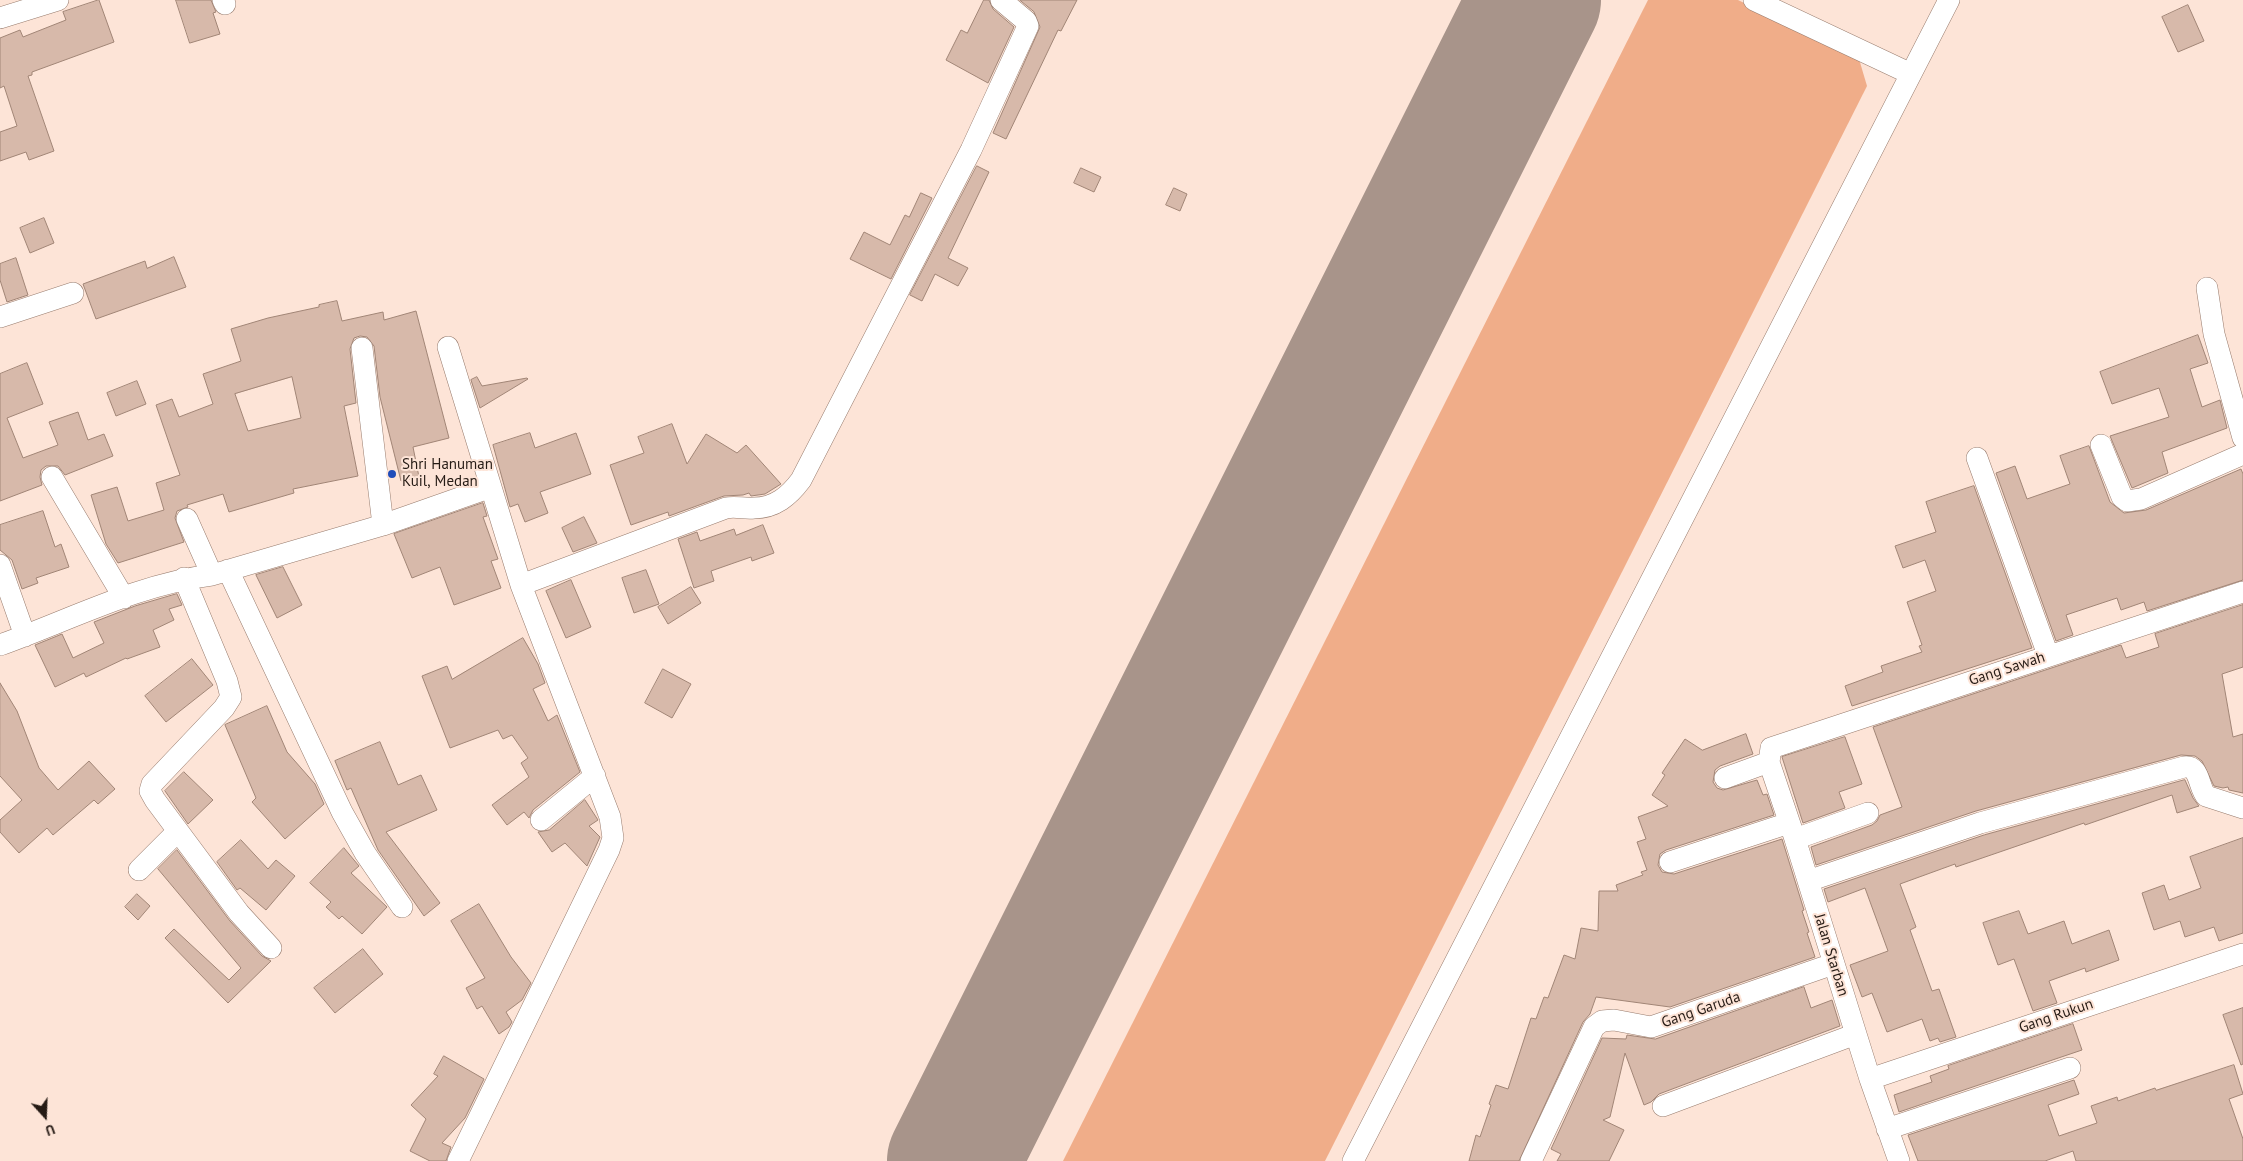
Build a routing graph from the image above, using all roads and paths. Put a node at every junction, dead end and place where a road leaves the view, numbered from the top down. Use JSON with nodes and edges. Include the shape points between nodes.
{"nodes":[{"id":1,"x":58,"y":0,"type":"edge"},
{"id":2,"x":1001,"y":0,"type":"edge"},
{"id":3,"x":1754,"y":0,"type":"edge"},
{"id":4,"x":1949,"y":0,"type":"edge"},
{"id":5,"x":0,"y":18,"type":"edge"},
{"id":6,"x":1911,"y":74,"type":"junction"},
{"id":7,"x":2207,"y":288,"type":"dead end"},
{"id":8,"x":73,"y":293,"type":"dead end"},
{"id":9,"x":0,"y":317,"type":"edge"},
{"id":10,"x":448,"y":347,"type":"dead end"},
{"id":11,"x":362,"y":348,"type":"dead end"},
{"id":12,"x":2243,"y":438,"type":"edge"},
{"id":13,"x":2101,"y":445,"type":"dead end"},
{"id":14,"x":2243,"y":454,"type":"edge"},
{"id":15,"x":1976,"y":458,"type":"dead end"},
{"id":16,"x":52,"y":477,"type":"dead end"},
{"id":17,"x":491,"y":487,"type":"junction"},
{"id":18,"x":187,"y":519,"type":"dead end"},
{"id":19,"x":383,"y":525,"type":"junction"},
{"id":20,"x":0,"y":564,"type":"edge"},
{"id":21,"x":220,"y":572,"type":"junction"},
{"id":22,"x":184,"y":578,"type":"junction"},
{"id":23,"x":520,"y":585,"type":"junction"},
{"id":24,"x":2243,"y":592,"type":"edge"},
{"id":25,"x":124,"y":598,"type":"junction"},
{"id":26,"x":25,"y":636,"type":"junction"},
{"id":27,"x":0,"y":645,"type":"edge"},
{"id":28,"x":2048,"y":655,"type":"junction"},
{"id":29,"x":1770,"y":755,"type":"junction"},
{"id":30,"x":595,"y":776,"type":"junction"},
{"id":31,"x":1725,"y":778,"type":"dead end"},
{"id":32,"x":2243,"y":808,"type":"edge"},
{"id":33,"x":1868,"y":813,"type":"dead end"},
{"id":34,"x":541,"y":820,"type":"dead end"},
{"id":35,"x":178,"y":831,"type":"junction"},
{"id":36,"x":1792,"y":831,"type":"junction"},
{"id":37,"x":1670,"y":862,"type":"dead end"},
{"id":38,"x":138,"y":870,"type":"dead end"},
{"id":39,"x":1808,"y":881,"type":"junction"},
{"id":40,"x":402,"y":906,"type":"dead end"},
{"id":41,"x":271,"y":948,"type":"dead end"},
{"id":42,"x":2243,"y":954,"type":"edge"},
{"id":43,"x":1834,"y":964,"type":"junction"},
{"id":44,"x":1856,"y":1034,"type":"junction"},
{"id":45,"x":2070,"y":1068,"type":"dead end"},
{"id":46,"x":1870,"y":1079,"type":"junction"},
{"id":47,"x":1664,"y":1106,"type":"dead end"},
{"id":48,"x":1887,"y":1129,"type":"junction"},
{"id":49,"x":458,"y":1161,"type":"edge"},
{"id":50,"x":1353,"y":1161,"type":"edge"},
{"id":51,"x":1532,"y":1161,"type":"edge"},
{"id":52,"x":1900,"y":1161,"type":"edge"}],
"edges":[{"from":1,"to":5,"type":"street"},
{"from":2,"to":23,"type":"street","via":[[1028,26],[971,150],[801,480],[790,495],[775,504],[726,508]]},
{"from":3,"to":6,"type":"street"},
{"from":4,"to":6,"type":"street"},
{"from":6,"to":50,"type":"street"},
{"from":7,"to":12,"type":"street","via":[[2214,334]]},
{"from":8,"to":9,"type":"street"},
{"from":10,"to":17,"type":"street"},
{"from":11,"to":19,"type":"street"},
{"from":13,"to":14,"type":"street","via":[[2122,497],[2127,501],[2141,499]]},
{"from":15,"to":28,"type":"street"},
{"from":16,"to":25,"type":"street"},
{"from":17,"to":19,"type":"street"},
{"from":17,"to":23,"type":"street"},
{"from":18,"to":21,"type":"street"},
{"from":19,"to":21,"type":"street"},
{"from":20,"to":26,"type":"street"},
{"from":21,"to":22,"type":"street"},
{"from":21,"to":40,"type":"street","via":[[354,834]]},
{"from":22,"to":25,"type":"street"},
{"from":22,"to":35,"type":"street","via":[[231,697],[152,784],[150,791]]},
{"from":23,"to":30,"type":"street"},
{"from":24,"to":28,"type":"street","name":"Gang Sawah"},
{"from":25,"to":26,"type":"street"},
{"from":26,"to":27,"type":"street"},
{"from":28,"to":29,"type":"street","name":"Gang Sawah"},
{"from":29,"to":31,"type":"street","name":"Gang Sawah"},
{"from":29,"to":36,"type":"street","name":"Jalan Starban"},
{"from":30,"to":34,"type":"street"},
{"from":30,"to":49,"type":"street","via":[[610,816],[613,838],[609,850]]},
{"from":32,"to":39,"type":"street","via":[[2206,796],[2195,769],[2184,767],[1980,823]]},
{"from":33,"to":36,"type":"street"},
{"from":35,"to":38,"type":"street"},
{"from":35,"to":41,"type":"street","via":[[239,913]]},
{"from":36,"to":37,"type":"street"},
{"from":36,"to":39,"type":"street","name":"Jalan Starban"},
{"from":39,"to":43,"type":"street","name":"Jalan Starban"},
{"from":42,"to":46,"type":"street","name":"Gang Rukun"},
{"from":43,"to":44,"type":"street","name":"Jalan Starban"},
{"from":43,"to":51,"type":"street","name":"Gang Garuda","via":[[1651,1027],[1614,1020],[1598,1023]]},
{"from":44,"to":46,"type":"street","name":"Jalan Starban"},
{"from":44,"to":47,"type":"street"},
{"from":45,"to":48,"type":"street"},
{"from":46,"to":48,"type":"street","name":"Jalan Starban"},
{"from":48,"to":52,"type":"street","name":"Jalan Starban"}]}
